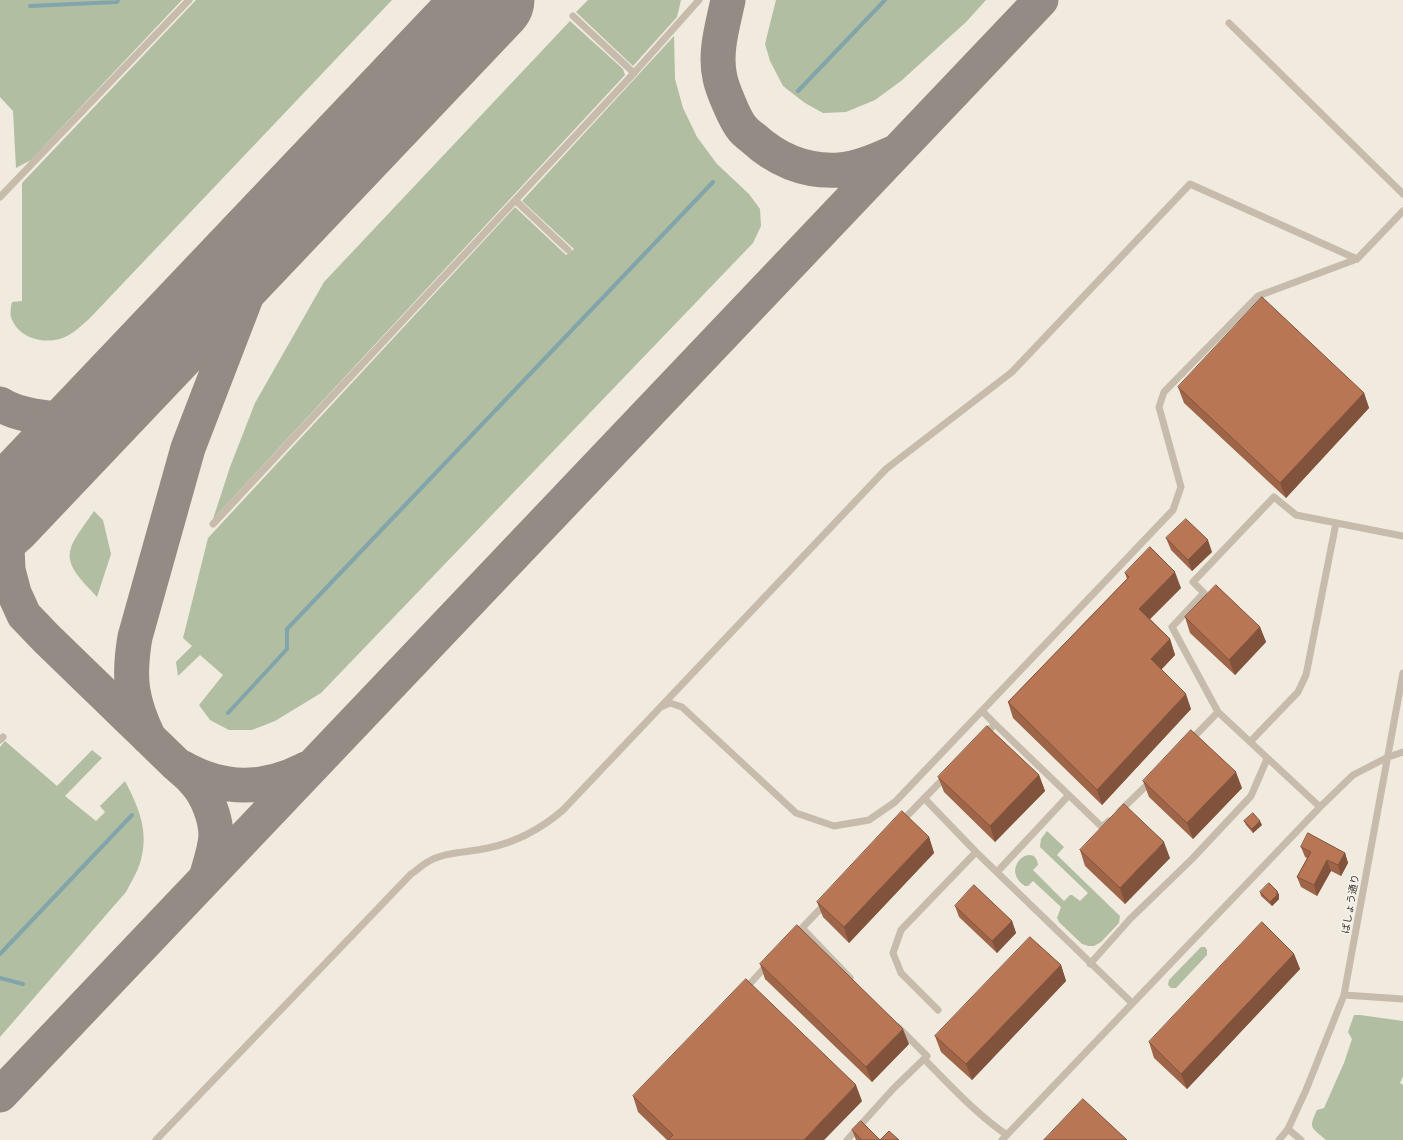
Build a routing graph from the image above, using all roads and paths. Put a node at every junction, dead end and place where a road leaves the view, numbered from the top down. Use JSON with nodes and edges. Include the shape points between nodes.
{"nodes":[{"id":1,"x":189,"y":0,"type":"edge"},
{"id":2,"x":699,"y":0,"type":"edge"},
{"id":3,"x":573,"y":16,"type":"dead end"},
{"id":4,"x":1229,"y":23,"type":"dead end"},
{"id":5,"x":634,"y":73,"type":"junction"},
{"id":6,"x":1403,"y":194,"type":"edge"},
{"id":7,"x":0,"y":197,"type":"edge"},
{"id":8,"x":516,"y":201,"type":"junction"},
{"id":9,"x":1403,"y":211,"type":"edge"},
{"id":10,"x":568,"y":250,"type":"dead end"},
{"id":11,"x":1357,"y":259,"type":"junction"},
{"id":12,"x":1336,"y":522,"type":"junction"},
{"id":13,"x":213,"y":524,"type":"dead end"},
{"id":14,"x":1403,"y":536,"type":"edge"},
{"id":15,"x":1403,"y":673,"type":"edge"},
{"id":16,"x":661,"y":707,"type":"junction"},
{"id":17,"x":982,"y":711,"type":"junction"},
{"id":18,"x":1218,"y":712,"type":"junction"},
{"id":19,"x":995,"y":724,"type":"junction"},
{"id":20,"x":979,"y":741,"type":"edge"},
{"id":21,"x":1250,"y":742,"type":"junction"},
{"id":22,"x":1186,"y":745,"type":"edge"},
{"id":23,"x":1403,"y":752,"type":"edge"},
{"id":24,"x":1388,"y":757,"type":"junction"},
{"id":25,"x":1267,"y":758,"type":"junction"},
{"id":26,"x":951,"y":770,"type":"edge"},
{"id":27,"x":1154,"y":778,"type":"edge"},
{"id":28,"x":1069,"y":795,"type":"junction"},
{"id":29,"x":924,"y":798,"type":"junction"},
{"id":30,"x":1320,"y":807,"type":"junction"},
{"id":31,"x":898,"y":826,"type":"edge"},
{"id":32,"x":976,"y":852,"type":"junction"},
{"id":33,"x":996,"y":872,"type":"junction"},
{"id":34,"x":829,"y":899,"type":"edge"},
{"id":35,"x":802,"y":928,"type":"junction"},
{"id":36,"x":797,"y":933,"type":"edge"},
{"id":37,"x":776,"y":956,"type":"edge"},
{"id":38,"x":1090,"y":964,"type":"junction"},
{"id":39,"x":854,"y":982,"type":"edge"},
{"id":40,"x":1344,"y":995,"type":"junction"},
{"id":41,"x":739,"y":996,"type":"edge"},
{"id":42,"x":1403,"y":999,"type":"edge"},
{"id":43,"x":1132,"y":1004,"type":"junction"},
{"id":44,"x":938,"y":1010,"type":"dead end"},
{"id":45,"x":890,"y":1019,"type":"edge"},
{"id":46,"x":924,"y":1058,"type":"junction"},
{"id":47,"x":1288,"y":1129,"type":"junction"},
{"id":48,"x":1004,"y":1138,"type":"edge"},
{"id":49,"x":156,"y":1140,"type":"edge"},
{"id":50,"x":846,"y":1140,"type":"edge"},
{"id":51,"x":1279,"y":1140,"type":"edge"},
{"id":52,"x":1301,"y":1140,"type":"edge"}],
"edges":[{"from":1,"to":7,"type":"lane"},
{"from":2,"to":5,"type":"lane"},
{"from":3,"to":5,"type":"lane"},
{"from":4,"to":6,"type":"lane"},
{"from":5,"to":8,"type":"lane"},
{"from":8,"to":10,"type":"lane"},
{"from":8,"to":13,"type":"lane"},
{"from":9,"to":11,"type":"lane"},
{"from":11,"to":16,"type":"lane","via":[[1190,184],[1012,372],[886,468]]},
{"from":11,"to":17,"type":"lane","via":[[1258,296],[1164,392],[1159,406],[1181,488],[1173,510]]},
{"from":12,"to":14,"type":"lane"},
{"from":12,"to":18,"type":"lane","via":[[1296,515],[1274,496],[1193,582],[1204,593],[1172,627]]},
{"from":12,"to":21,"type":"lane","via":[[1306,675],[1298,692]]},
{"from":15,"to":24,"type":"lane","name":"ばしょう通り"},
{"from":16,"to":17,"type":"lane","via":[[670,703],[682,707],[796,813],[834,826],[869,820],[894,802]]},
{"from":16,"to":49,"type":"lane","via":[[547,824],[509,843],[442,856],[411,874]]},
{"from":17,"to":19,"type":"lane"},
{"from":18,"to":21,"type":"lane"},
{"from":18,"to":22,"type":"lane"},
{"from":19,"to":20,"type":"lane"},
{"from":19,"to":28,"type":"lane"},
{"from":21,"to":25,"type":"lane"},
{"from":23,"to":24,"type":"lane"},
{"from":24,"to":30,"type":"lane","via":[[1353,775]]},
{"from":24,"to":40,"type":"lane","name":"ばしょう通り"},
{"from":25,"to":30,"type":"lane"},
{"from":25,"to":38,"type":"lane","via":[[1251,796],[1192,859],[1130,919]]},
{"from":26,"to":29,"type":"lane"},
{"from":27,"to":28,"type":"lane","via":[[1102,827]]},
{"from":28,"to":33,"type":"lane"},
{"from":29,"to":31,"type":"lane"},
{"from":29,"to":32,"type":"lane"},
{"from":30,"to":43,"type":"lane"},
{"from":32,"to":33,"type":"lane"},
{"from":32,"to":44,"type":"lane","via":[[901,930],[893,953],[901,973]]},
{"from":33,"to":38,"type":"lane"},
{"from":34,"to":35,"type":"lane"},
{"from":35,"to":36,"type":"lane"},
{"from":35,"to":39,"type":"lane"},
{"from":37,"to":41,"type":"lane"},
{"from":38,"to":43,"type":"lane"},
{"from":40,"to":42,"type":"lane"},
{"from":40,"to":47,"type":"lane","name":"ばしょう通り"},
{"from":43,"to":48,"type":"lane"},
{"from":45,"to":46,"type":"lane","via":[[927,1056]]},
{"from":46,"to":48,"type":"lane"},
{"from":46,"to":50,"type":"lane"},
{"from":47,"to":51,"type":"lane","name":"ばしょう通り"},
{"from":47,"to":52,"type":"lane"}]}
